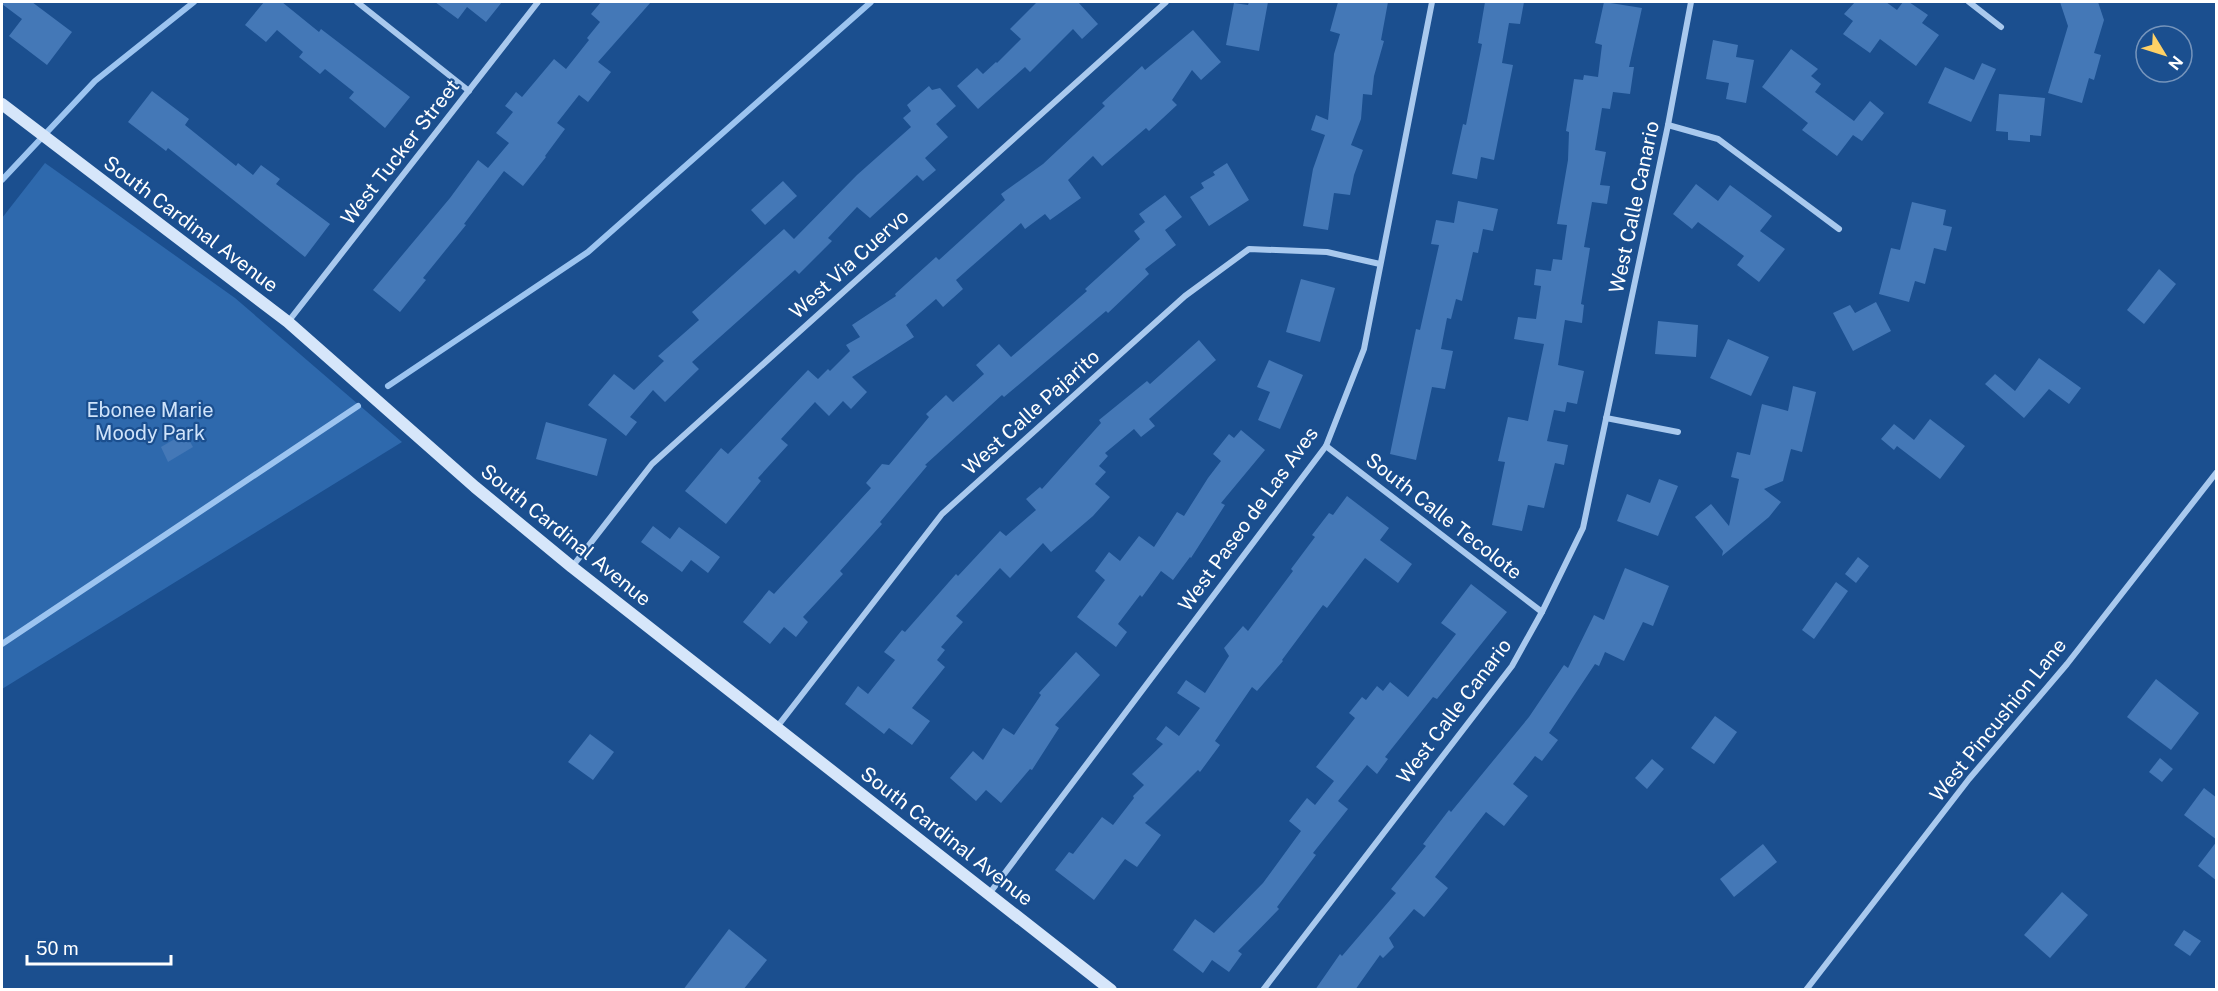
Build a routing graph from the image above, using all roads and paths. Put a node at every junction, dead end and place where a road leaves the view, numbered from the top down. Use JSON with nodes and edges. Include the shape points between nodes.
{"nodes":[{"id":1,"x":357,"y":2,"type":"edge"},
{"id":2,"x":538,"y":2,"type":"edge"},
{"id":3,"x":1166,"y":2,"type":"edge"},
{"id":4,"x":1432,"y":2,"type":"edge"},
{"id":5,"x":1691,"y":2,"type":"edge"},
{"id":6,"x":1969,"y":2,"type":"edge"},
{"id":7,"x":2001,"y":27,"type":"dead end"},
{"id":8,"x":469,"y":91,"type":"junction"},
{"id":9,"x":2,"y":104,"type":"edge"},
{"id":10,"x":1668,"y":125,"type":"junction"},
{"id":11,"x":1839,"y":229,"type":"dead end"},
{"id":12,"x":1380,"y":264,"type":"junction"},
{"id":13,"x":288,"y":322,"type":"junction"},
{"id":14,"x":1606,"y":418,"type":"junction"},
{"id":15,"x":1678,"y":432,"type":"dead end"},
{"id":16,"x":1326,"y":446,"type":"junction"},
{"id":17,"x":2217,"y":473,"type":"edge"},
{"id":18,"x":572,"y":567,"type":"junction"},
{"id":19,"x":1542,"y":612,"type":"junction"},
{"id":20,"x":777,"y":727,"type":"junction"},
{"id":21,"x":989,"y":894,"type":"junction"},
{"id":22,"x":1111,"y":990,"type":"edge"},
{"id":23,"x":1263,"y":990,"type":"edge"},
{"id":24,"x":1806,"y":990,"type":"edge"}],
"edges":[{"from":1,"to":8,"type":"street"},
{"from":2,"to":8,"type":"street","name":"West Tucker Street"},
{"from":3,"to":18,"type":"street","name":"West Via Cuervo","via":[[652,464]]},
{"from":4,"to":12,"type":"street","name":"West Paseo de Las Aves"},
{"from":5,"to":10,"type":"street","name":"West Calle Canario"},
{"from":6,"to":7,"type":"street"},
{"from":8,"to":13,"type":"street","name":"West Tucker Street"},
{"from":9,"to":13,"type":"main road","name":"South Cardinal Avenue"},
{"from":10,"to":11,"type":"street","via":[[1718,139]]},
{"from":10,"to":14,"type":"street","name":"West Calle Canario"},
{"from":12,"to":16,"type":"street","name":"West Paseo de Las Aves","via":[[1364,349]]},
{"from":12,"to":20,"type":"street","name":"West Calle Pajarito","via":[[1327,252],[1249,249],[1185,296],[942,514]]},
{"from":13,"to":18,"type":"main road","name":"South Cardinal Avenue"},
{"from":14,"to":15,"type":"street"},
{"from":14,"to":19,"type":"street","name":"West Calle Canario","via":[[1583,528]]},
{"from":16,"to":19,"type":"street","name":"South Calle Tecolote"},
{"from":16,"to":21,"type":"street","name":"West Paseo de Las Aves"},
{"from":17,"to":24,"type":"street","name":"West Pincushion Lane","via":[[2067,664],[1969,779]]},
{"from":18,"to":20,"type":"main road","name":"South Cardinal Avenue"},
{"from":19,"to":23,"type":"street","name":"West Calle Canario","via":[[1512,666]]},
{"from":20,"to":21,"type":"main road","name":"South Cardinal Avenue"},
{"from":21,"to":22,"type":"main road","name":"South Cardinal Avenue"}]}
